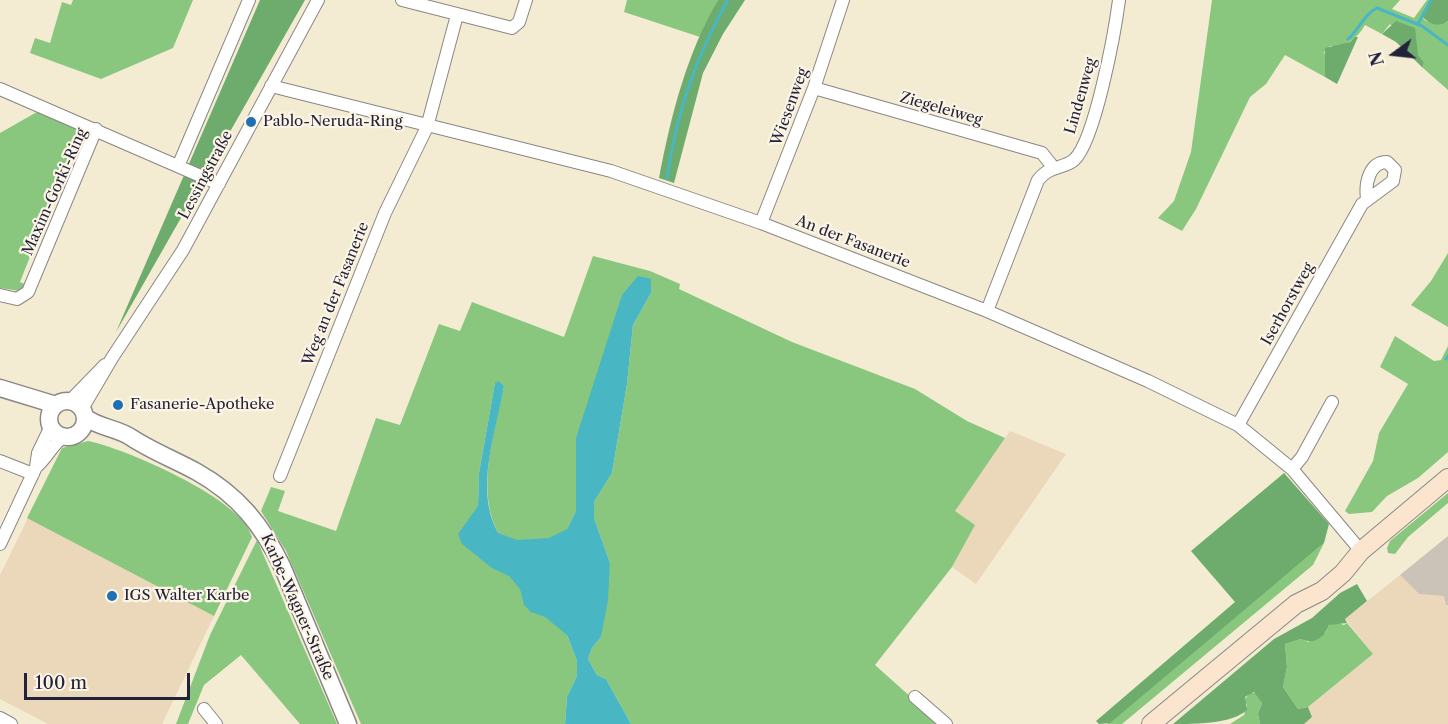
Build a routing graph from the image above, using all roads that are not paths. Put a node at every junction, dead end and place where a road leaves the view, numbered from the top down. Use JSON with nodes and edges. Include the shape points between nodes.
{"nodes":[{"id":1,"x":249,"y":0,"type":"edge"},
{"id":2,"x":318,"y":0,"type":"edge"},
{"id":3,"x":402,"y":0,"type":"edge"},
{"id":4,"x":526,"y":0,"type":"edge"},
{"id":5,"x":843,"y":0,"type":"edge"},
{"id":6,"x":1119,"y":0,"type":"edge"},
{"id":7,"x":457,"y":15,"type":"junction"},
{"id":8,"x":271,"y":87,"type":"junction"},
{"id":9,"x":814,"y":88,"type":"junction"},
{"id":10,"x":0,"y":89,"type":"edge"},
{"id":11,"x":427,"y":127,"type":"junction"},
{"id":12,"x":96,"y":129,"type":"junction"},
{"id":13,"x":179,"y":164,"type":"junction"},
{"id":14,"x":1053,"y":167,"type":"junction"},
{"id":15,"x":219,"y":184,"type":"junction"},
{"id":16,"x":1366,"y":198,"type":"dead end"},
{"id":17,"x":760,"y":223,"type":"junction"},
{"id":18,"x":0,"y":295,"type":"edge"},
{"id":19,"x":987,"y":311,"type":"junction"},
{"id":20,"x":0,"y":388,"type":"edge"},
{"id":21,"x":0,"y":396,"type":"edge"},
{"id":22,"x":1332,"y":402,"type":"dead end"},
{"id":23,"x":67,"y":418,"type":"junction"},
{"id":24,"x":1238,"y":425,"type":"junction"},
{"id":25,"x":0,"y":461,"type":"edge"},
{"id":26,"x":1292,"y":469,"type":"junction"},
{"id":27,"x":34,"y":470,"type":"junction"},
{"id":28,"x":280,"y":476,"type":"dead end"},
{"id":29,"x":1448,"y":478,"type":"edge"},
{"id":30,"x":0,"y":544,"type":"edge"},
{"id":31,"x":1361,"y":551,"type":"junction"},
{"id":32,"x":915,"y":697,"type":"dead end"},
{"id":33,"x":204,"y":709,"type":"dead end"},
{"id":34,"x":0,"y":718,"type":"edge"},
{"id":35,"x":11,"y":724,"type":"edge"},
{"id":36,"x":216,"y":724,"type":"edge"},
{"id":37,"x":348,"y":724,"type":"edge"},
{"id":38,"x":946,"y":724,"type":"edge"},
{"id":39,"x":1151,"y":724,"type":"edge"}],
"edges":[{"from":1,"to":13,"type":"street"},
{"from":2,"to":8,"type":"street","name":"Lessingstraße"},
{"from":3,"to":7,"type":"street"},
{"from":4,"to":7,"type":"street","via":[[519,22],[512,28]]},
{"from":5,"to":9,"type":"street","name":"Wiesenweg"},
{"from":6,"to":14,"type":"street","name":"Lindenweg","via":[[1105,72],[1084,142],[1075,159]]},
{"from":7,"to":11,"type":"street","name":"Weg an der Fasanerie"},
{"from":8,"to":11,"type":"street","name":"An der Fasanerie"},
{"from":8,"to":15,"type":"street","name":"Lessingstraße"},
{"from":9,"to":14,"type":"street","name":"Ziegeleiweg","via":[[1042,153]]},
{"from":9,"to":17,"type":"street","name":"Wiesenweg"},
{"from":10,"to":12,"type":"street"},
{"from":11,"to":17,"type":"street","name":"An der Fasanerie","via":[[581,162]]},
{"from":11,"to":28,"type":"street","name":"Weg an der Fasanerie","via":[[385,213]]},
{"from":12,"to":13,"type":"street","name":"Maxim-Gorki-Ring"},
{"from":12,"to":18,"type":"street","name":"Maxim-Gorki-Ring","via":[[28,292],[17,299]]},
{"from":13,"to":15,"type":"street","name":"Maxim-Gorki-Ring"},
{"from":14,"to":19,"type":"street","name":"Lindenweg","via":[[1038,180]]},
{"from":15,"to":23,"type":"street","name":"Lessingstraße","via":[[183,250]]},
{"from":16,"to":24,"type":"street","name":"Iserhorstweg"},
{"from":17,"to":19,"type":"street","name":"An der Fasanerie"},
{"from":19,"to":24,"type":"street","name":"An der Fasanerie"},
{"from":20,"to":23,"type":"street","name":"Karbe-Wagner-Straße"},
{"from":21,"to":23,"type":"street","name":"Karbe-Wagner-Straße"},
{"from":22,"to":26,"type":"street"},
{"from":23,"to":27,"type":"street","name":"Lessingstraße","via":[[38,453]]},
{"from":23,"to":37,"type":"street","name":"Karbe-Wagner-Straße","via":[[131,437],[219,486],[260,525],[282,566]]},
{"from":24,"to":26,"type":"street","name":"An der Fasanerie"},
{"from":25,"to":27,"type":"street"},
{"from":26,"to":31,"type":"street","name":"An der Fasanerie"},
{"from":27,"to":30,"type":"street","name":"Lessingstraße"},
{"from":29,"to":31,"type":"main road"},
{"from":31,"to":39,"type":"main road","via":[[1322,591],[1296,604]]},
{"from":32,"to":38,"type":"street"},
{"from":33,"to":36,"type":"street"},
{"from":34,"to":35,"type":"street"}]}
